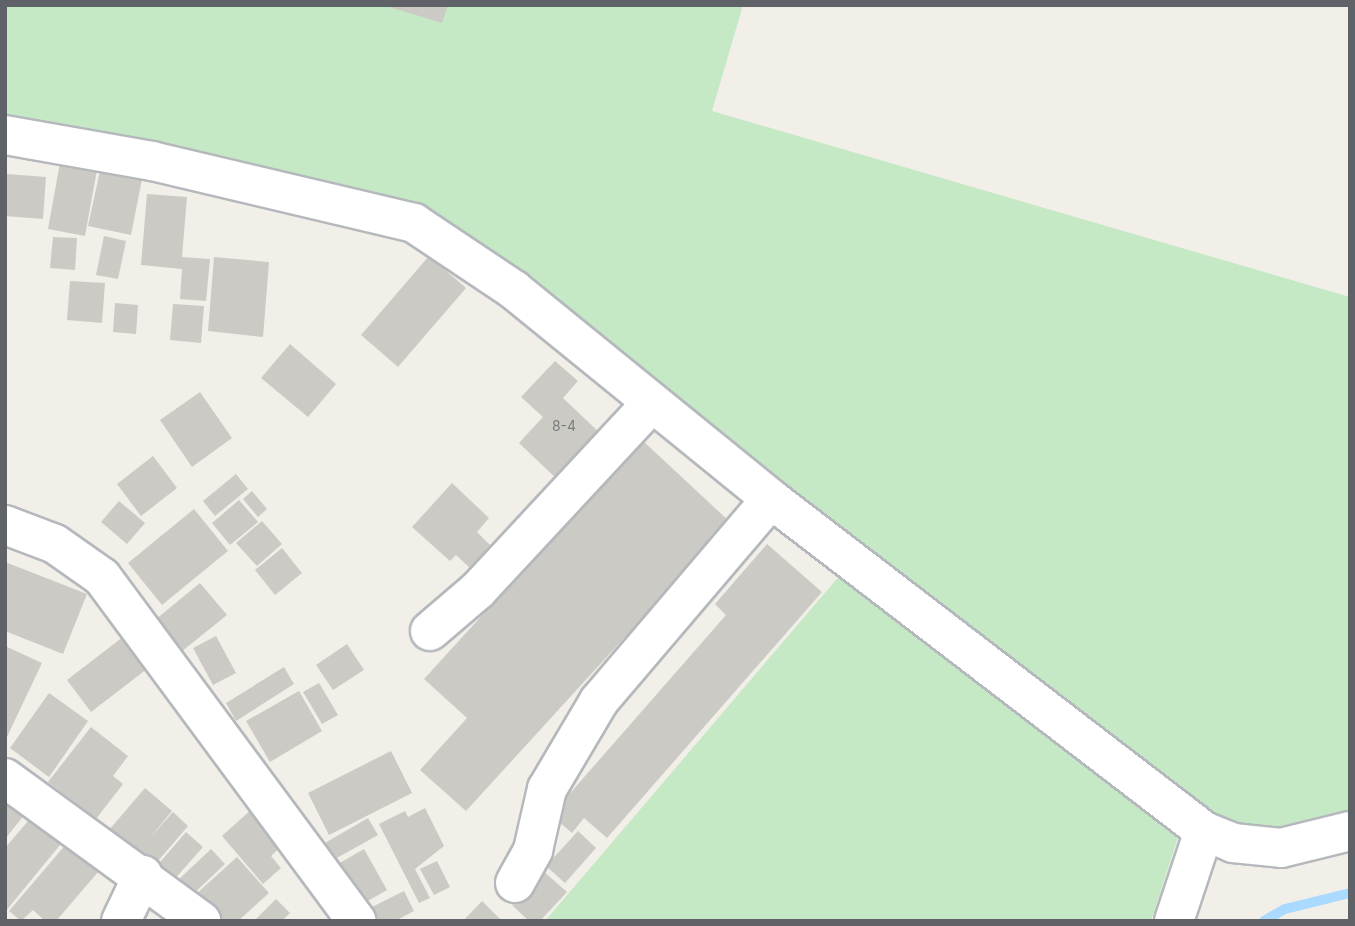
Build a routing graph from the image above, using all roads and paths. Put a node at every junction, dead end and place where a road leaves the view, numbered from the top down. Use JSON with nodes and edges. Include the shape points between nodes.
{"nodes":[{"id":1,"x":5,"y":135,"type":"edge"},
{"id":2,"x":651,"y":404,"type":"junction"},
{"id":3,"x":771,"y":499,"type":"junction"},
{"id":4,"x":5,"y":525,"type":"edge"},
{"id":5,"x":430,"y":631,"type":"dead end"},
{"id":6,"x":5,"y":778,"type":"edge"},
{"id":7,"x":1204,"y":831,"type":"junction"},
{"id":8,"x":1350,"y":831,"type":"edge"},
{"id":9,"x":143,"y":875,"type":"junction"},
{"id":10,"x":515,"y":883,"type":"dead end"},
{"id":11,"x":348,"y":914,"type":"edge"},
{"id":12,"x":121,"y":921,"type":"edge"},
{"id":13,"x":201,"y":921,"type":"edge"},
{"id":14,"x":1174,"y":921,"type":"edge"}],
"edges":[{"from":1,"to":2,"type":"street","via":[[152,161],[414,223],[514,290]]},
{"from":2,"to":3,"type":"street"},
{"from":2,"to":5,"type":"street","via":[[478,590]]},
{"from":3,"to":7,"type":"street"},
{"from":3,"to":10,"type":"street","via":[[599,701],[547,789],[533,850]]},
{"from":4,"to":11,"type":"street","via":[[55,544],[102,577]]},
{"from":6,"to":9,"type":"street"},
{"from":7,"to":8,"type":"street","via":[[1233,843],[1281,848]]},
{"from":7,"to":14,"type":"street"},
{"from":9,"to":12,"type":"street"},
{"from":9,"to":13,"type":"street"}]}
